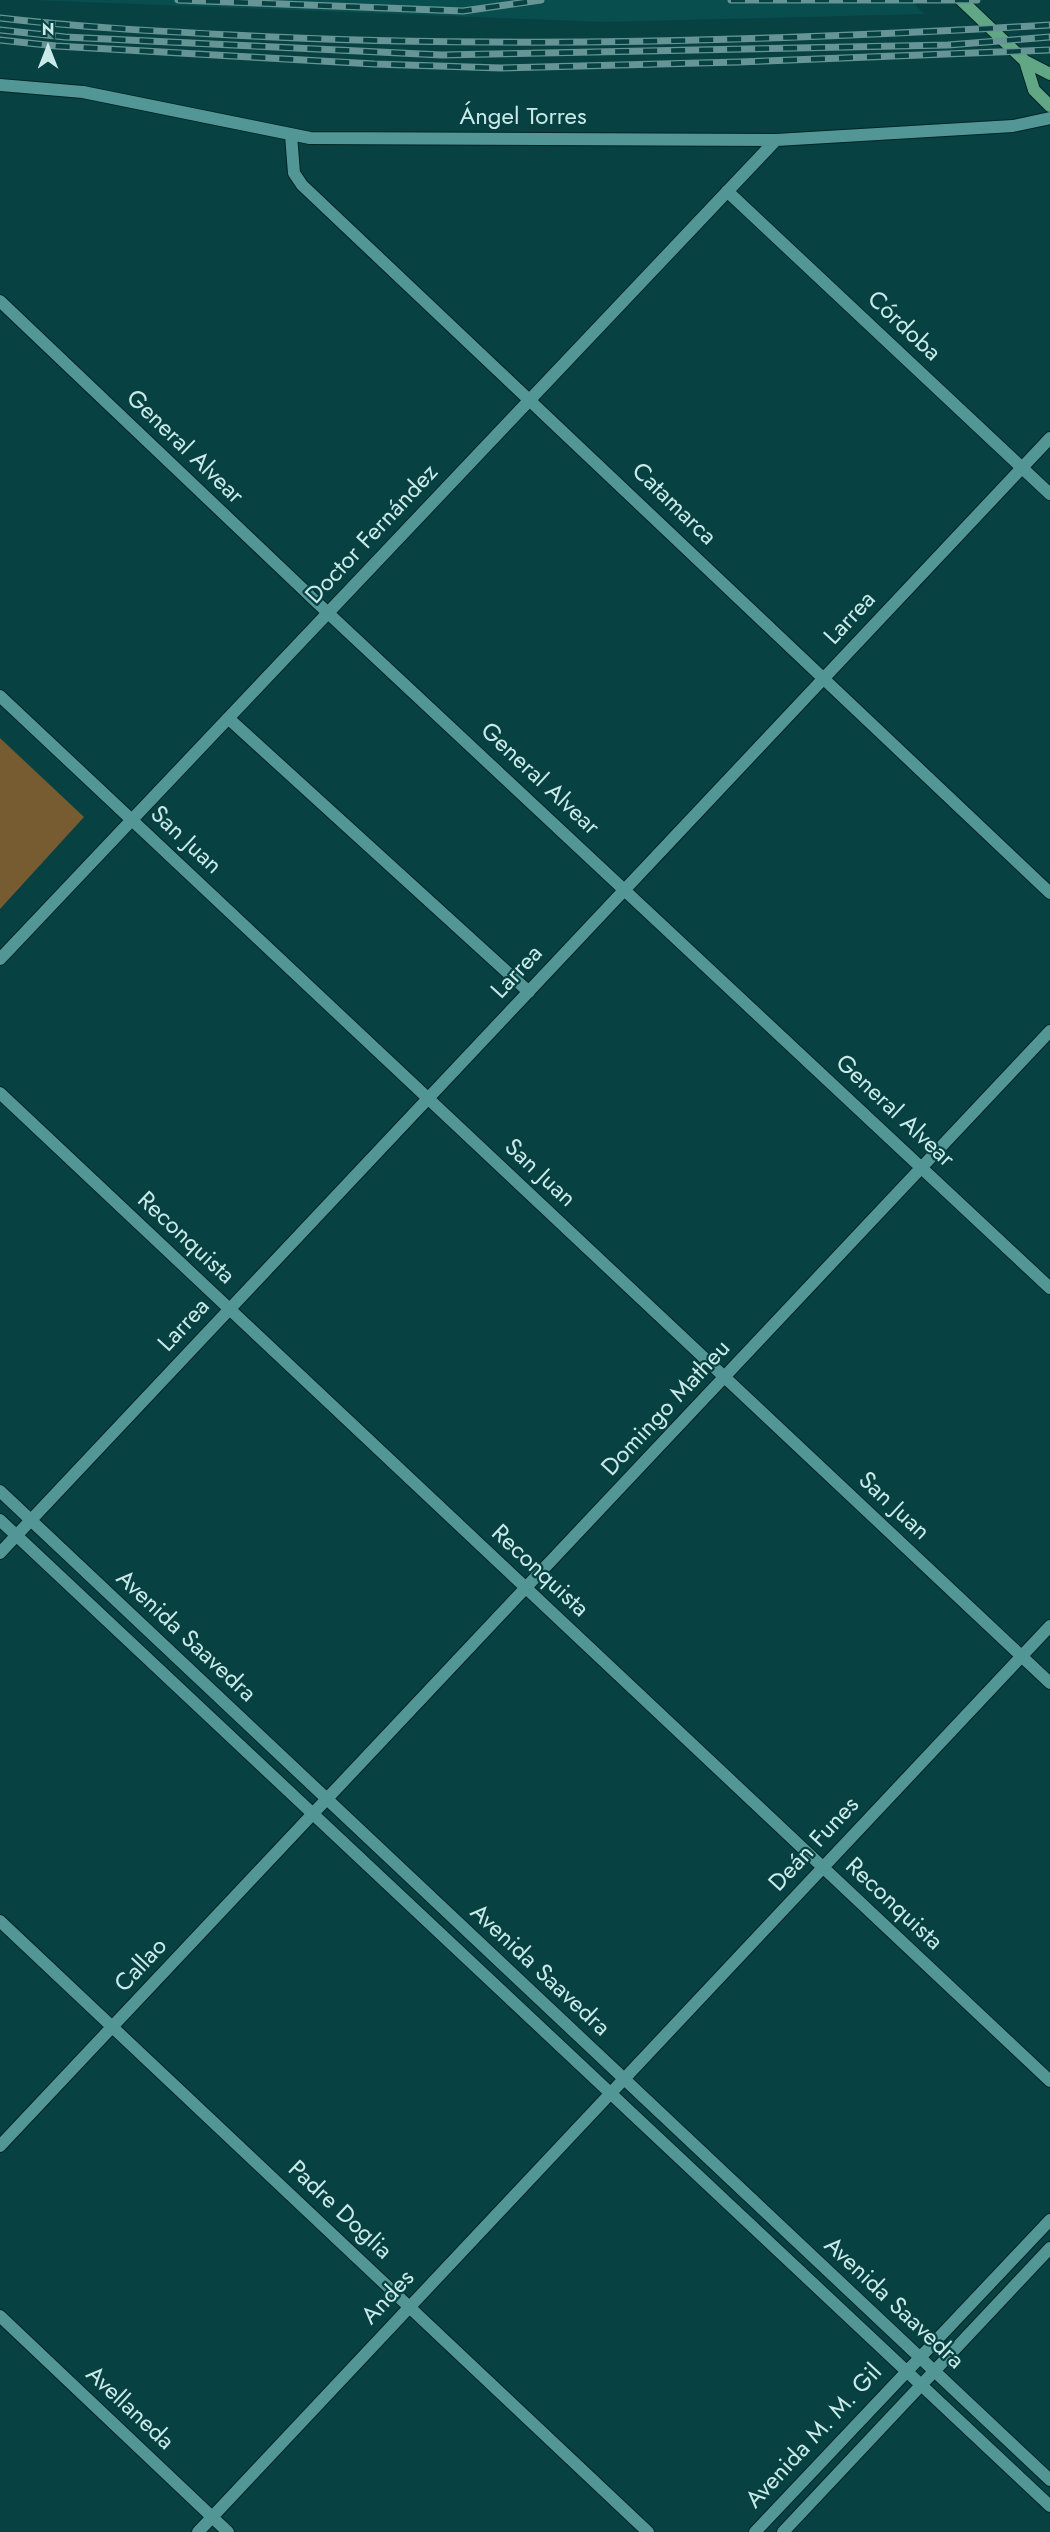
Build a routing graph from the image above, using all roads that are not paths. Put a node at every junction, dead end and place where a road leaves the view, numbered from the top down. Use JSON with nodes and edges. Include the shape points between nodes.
{"nodes":[{"id":1,"x":961,"y":0,"type":"edge"},
{"id":2,"x":1024,"y":61,"type":"junction"},
{"id":3,"x":1050,"y":74,"type":"edge"},
{"id":4,"x":0,"y":85,"type":"edge"},
{"id":5,"x":1050,"y":106,"type":"edge"},
{"id":6,"x":1050,"y":118,"type":"edge"},
{"id":7,"x":291,"y":135,"type":"junction"},
{"id":8,"x":776,"y":140,"type":"junction"},
{"id":9,"x":727,"y":191,"type":"junction"},
{"id":10,"x":0,"y":301,"type":"edge"},
{"id":11,"x":531,"y":399,"type":"junction"},
{"id":12,"x":1050,"y":438,"type":"edge"},
{"id":13,"x":1022,"y":468,"type":"junction"},
{"id":14,"x":1050,"y":494,"type":"edge"},
{"id":15,"x":328,"y":613,"type":"junction"},
{"id":16,"x":824,"y":678,"type":"junction"},
{"id":17,"x":0,"y":696,"type":"edge"},
{"id":18,"x":228,"y":718,"type":"junction"},
{"id":19,"x":132,"y":820,"type":"junction"},
{"id":20,"x":625,"y":889,"type":"junction"},
{"id":21,"x":1050,"y":893,"type":"edge"},
{"id":22,"x":0,"y":959,"type":"edge"},
{"id":23,"x":529,"y":992,"type":"junction"},
{"id":24,"x":1050,"y":1031,"type":"edge"},
{"id":25,"x":0,"y":1093,"type":"edge"},
{"id":26,"x":428,"y":1099,"type":"junction"},
{"id":27,"x":922,"y":1168,"type":"junction"},
{"id":28,"x":1050,"y":1288,"type":"edge"},
{"id":29,"x":230,"y":1309,"type":"junction"},
{"id":30,"x":725,"y":1377,"type":"junction"},
{"id":31,"x":0,"y":1491,"type":"edge"},
{"id":32,"x":0,"y":1520,"type":"edge"},
{"id":33,"x":31,"y":1520,"type":"junction"},
{"id":34,"x":17,"y":1536,"type":"junction"},
{"id":35,"x":0,"y":1554,"type":"edge"},
{"id":36,"x":526,"y":1589,"type":"junction"},
{"id":37,"x":1050,"y":1626,"type":"edge"},
{"id":38,"x":1022,"y":1656,"type":"junction"},
{"id":39,"x":1050,"y":1683,"type":"edge"},
{"id":40,"x":327,"y":1800,"type":"junction"},
{"id":41,"x":314,"y":1815,"type":"junction"},
{"id":42,"x":823,"y":1868,"type":"junction"},
{"id":43,"x":0,"y":1921,"type":"edge"},
{"id":44,"x":113,"y":2027,"type":"junction"},
{"id":45,"x":624,"y":2079,"type":"junction"},
{"id":46,"x":1050,"y":2081,"type":"edge"},
{"id":47,"x":611,"y":2093,"type":"junction"},
{"id":48,"x":0,"y":2146,"type":"edge"},
{"id":49,"x":1050,"y":2220,"type":"edge"},
{"id":50,"x":1050,"y":2248,"type":"edge"},
{"id":51,"x":410,"y":2307,"type":"junction"},
{"id":52,"x":0,"y":2316,"type":"edge"},
{"id":53,"x":919,"y":2357,"type":"junction"},
{"id":54,"x":933,"y":2370,"type":"junction"},
{"id":55,"x":906,"y":2372,"type":"junction"},
{"id":56,"x":920,"y":2384,"type":"junction"},
{"id":57,"x":1050,"y":2480,"type":"edge"},
{"id":58,"x":1050,"y":2506,"type":"edge"},
{"id":59,"x":212,"y":2517,"type":"junction"},
{"id":60,"x":198,"y":2532,"type":"edge"},
{"id":61,"x":228,"y":2532,"type":"edge"},
{"id":62,"x":648,"y":2532,"type":"edge"},
{"id":63,"x":755,"y":2532,"type":"edge"},
{"id":64,"x":783,"y":2532,"type":"edge"}],
"edges":[{"from":1,"to":2,"type":"main road"},
{"from":2,"to":3,"type":"main road"},
{"from":2,"to":5,"type":"main road","via":[[1034,90]]},
{"from":4,"to":7,"type":"street","name":"Ángel Torres","via":[[83,92]]},
{"from":6,"to":8,"type":"street","name":"Ángel Torres","via":[[1013,126]]},
{"from":7,"to":8,"type":"street","name":"Ángel Torres"},
{"from":7,"to":11,"type":"street","name":"Catamarca","via":[[294,173],[302,184]]},
{"from":8,"to":9,"type":"street","name":"Doctor Fernández"},
{"from":9,"to":11,"type":"street","name":"Doctor Fernández"},
{"from":9,"to":13,"type":"street","name":"Córdoba"},
{"from":10,"to":15,"type":"street","name":"General Alvear"},
{"from":11,"to":15,"type":"street","name":"Doctor Fernández"},
{"from":11,"to":16,"type":"street","name":"Catamarca"},
{"from":12,"to":13,"type":"street","name":"Larrea"},
{"from":13,"to":14,"type":"street","name":"Córdoba"},
{"from":13,"to":16,"type":"street","name":"Larrea"},
{"from":15,"to":18,"type":"street","name":"Doctor Fernández"},
{"from":15,"to":20,"type":"street","name":"General Alvear"},
{"from":16,"to":20,"type":"street","name":"Larrea"},
{"from":16,"to":21,"type":"street","name":"Catamarca"},
{"from":17,"to":19,"type":"street","name":"San Juan"},
{"from":18,"to":19,"type":"street","name":"Doctor Fernández"},
{"from":18,"to":23,"type":"street"},
{"from":19,"to":22,"type":"street","name":"Doctor Fernández"},
{"from":19,"to":26,"type":"street","name":"San Juan"},
{"from":20,"to":23,"type":"street","name":"Larrea"},
{"from":20,"to":27,"type":"street","name":"General Alvear"},
{"from":23,"to":26,"type":"street","name":"Larrea"},
{"from":24,"to":27,"type":"street","name":"Domingo Matheu"},
{"from":25,"to":29,"type":"street","name":"Reconquista"},
{"from":26,"to":29,"type":"street","name":"Larrea"},
{"from":26,"to":30,"type":"street","name":"San Juan"},
{"from":27,"to":28,"type":"street","name":"General Alvear"},
{"from":27,"to":30,"type":"street","name":"Domingo Matheu"},
{"from":29,"to":33,"type":"street","name":"Larrea"},
{"from":29,"to":36,"type":"street","name":"Reconquista"},
{"from":30,"to":36,"type":"street","name":"Domingo Matheu"},
{"from":30,"to":38,"type":"street","name":"San Juan"},
{"from":31,"to":33,"type":"street","name":"Avenida Saavedra"},
{"from":32,"to":34,"type":"street","name":"Avenida Saavedra"},
{"from":33,"to":34,"type":"street","name":"Larrea"},
{"from":33,"to":40,"type":"street","name":"Avenida Saavedra"},
{"from":34,"to":35,"type":"street","name":"Larrea"},
{"from":34,"to":41,"type":"street","name":"Avenida Saavedra"},
{"from":36,"to":40,"type":"street","name":"Domingo Matheu"},
{"from":36,"to":42,"type":"street","name":"Reconquista"},
{"from":37,"to":38,"type":"street","name":"Deán Funes"},
{"from":38,"to":39,"type":"street","name":"San Juan"},
{"from":38,"to":42,"type":"street","name":"Deán Funes"},
{"from":40,"to":41,"type":"street","name":"Domingo Matheu"},
{"from":40,"to":45,"type":"street","name":"Avenida Saavedra"},
{"from":41,"to":44,"type":"street","name":"Callao"},
{"from":41,"to":47,"type":"street","name":"Avenida Saavedra"},
{"from":42,"to":45,"type":"street","name":"Deán Funes"},
{"from":42,"to":46,"type":"street","name":"Reconquista"},
{"from":43,"to":44,"type":"street","name":"Padre Doglia"},
{"from":44,"to":48,"type":"street","name":"Callao"},
{"from":44,"to":51,"type":"street","name":"Padre Doglia"},
{"from":45,"to":47,"type":"street","name":"Deán Funes"},
{"from":45,"to":53,"type":"street","name":"Avenida Saavedra"},
{"from":47,"to":51,"type":"street","name":"Andes"},
{"from":47,"to":55,"type":"street","name":"Avenida Saavedra"},
{"from":49,"to":53,"type":"street","name":"Avenida M. M. Gil"},
{"from":50,"to":54,"type":"street","name":"Avenida M. M. Gil"},
{"from":51,"to":59,"type":"street","name":"Andes"},
{"from":51,"to":62,"type":"street","name":"Padre Doglia"},
{"from":52,"to":59,"type":"street","name":"Avellaneda"},
{"from":53,"to":54,"type":"street","name":"Avenida Saavedra"},
{"from":53,"to":55,"type":"street","name":"Avenida M. M. Gil"},
{"from":54,"to":56,"type":"street","name":"Avenida M. M. Gil"},
{"from":54,"to":57,"type":"street","name":"Avenida Saavedra"},
{"from":55,"to":56,"type":"street","name":"Avenida Saavedra"},
{"from":55,"to":63,"type":"street","name":"Avenida M. M. Gil"},
{"from":56,"to":58,"type":"street","name":"Avenida Saavedra"},
{"from":56,"to":64,"type":"street","name":"Avenida M. M. Gil"},
{"from":59,"to":60,"type":"street","name":"Andes"},
{"from":59,"to":61,"type":"street","name":"Avellaneda"}]}
